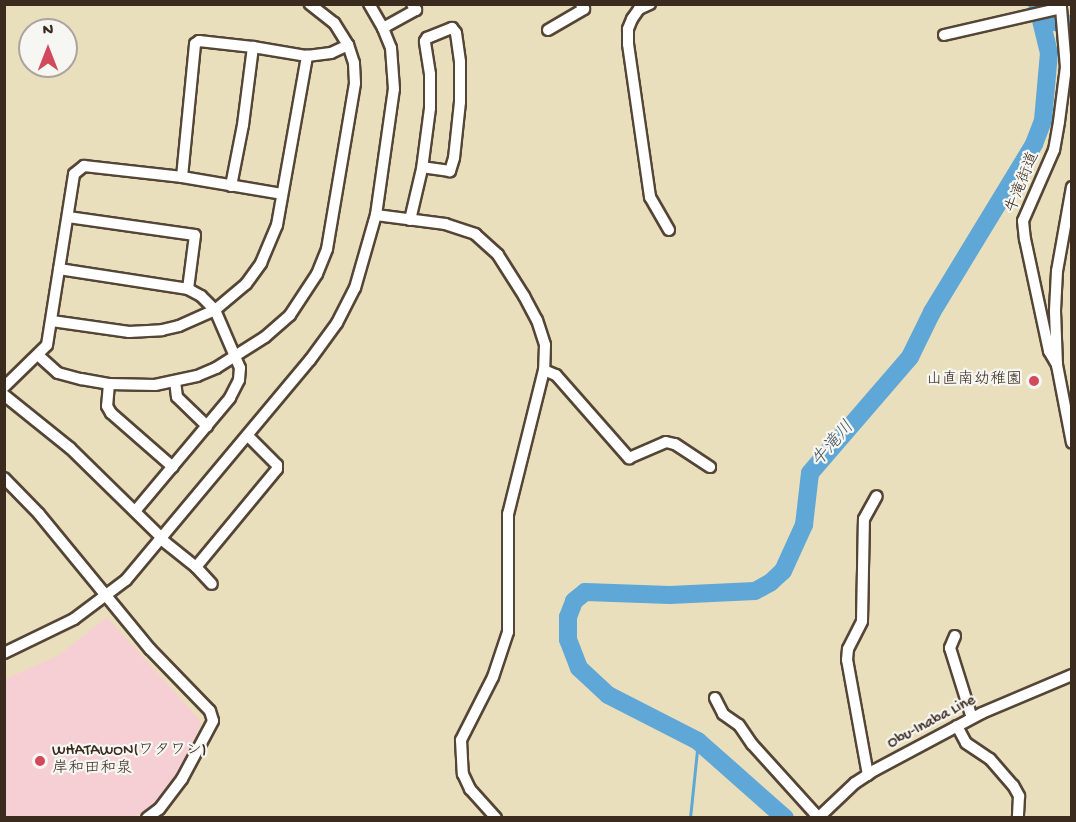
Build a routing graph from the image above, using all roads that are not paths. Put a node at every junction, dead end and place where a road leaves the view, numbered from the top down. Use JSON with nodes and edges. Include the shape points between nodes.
{"nodes":[{"id":1,"x":310,"y":4,"type":"edge"},
{"id":2,"x":369,"y":4,"type":"edge"},
{"id":3,"x":650,"y":4,"type":"edge"},
{"id":4,"x":418,"y":6,"type":"edge"},
{"id":5,"x":584,"y":6,"type":"edge"},
{"id":6,"x":1061,"y":7,"type":"edge"},
{"id":7,"x":383,"y":28,"type":"junction"},
{"id":8,"x":548,"y":30,"type":"dead end"},
{"id":9,"x":944,"y":35,"type":"dead end"},
{"id":10,"x":348,"y":45,"type":"junction"},
{"id":11,"x":253,"y":47,"type":"junction"},
{"id":12,"x":307,"y":56,"type":"junction"},
{"id":13,"x":423,"y":167,"type":"junction"},
{"id":14,"x":182,"y":177,"type":"junction"},
{"id":15,"x":231,"y":186,"type":"junction"},
{"id":16,"x":1071,"y":188,"type":"edge"},
{"id":17,"x":282,"y":194,"type":"junction"},
{"id":18,"x":376,"y":215,"type":"junction"},
{"id":19,"x":68,"y":217,"type":"junction"},
{"id":20,"x":410,"y":220,"type":"junction"},
{"id":21,"x":669,"y":230,"type":"dead end"},
{"id":22,"x":59,"y":268,"type":"junction"},
{"id":23,"x":188,"y":289,"type":"junction"},
{"id":24,"x":1041,"y":309,"type":"junction"},
{"id":25,"x":214,"y":310,"type":"junction"},
{"id":26,"x":1055,"y":311,"type":"junction"},
{"id":27,"x":52,"y":321,"type":"junction"},
{"id":28,"x":39,"y":356,"type":"junction"},
{"id":29,"x":236,"y":358,"type":"junction"},
{"id":30,"x":1056,"y":365,"type":"junction"},
{"id":31,"x":544,"y":370,"type":"junction"},
{"id":32,"x":176,"y":381,"type":"junction"},
{"id":33,"x":109,"y":384,"type":"junction"},
{"id":34,"x":4,"y":387,"type":"edge"},
{"id":35,"x":4,"y":395,"type":"edge"},
{"id":36,"x":207,"y":426,"type":"junction"},
{"id":37,"x":247,"y":435,"type":"junction"},
{"id":38,"x":1071,"y":443,"type":"edge"},
{"id":39,"x":710,"y":466,"type":"dead end"},
{"id":40,"x":173,"y":467,"type":"junction"},
{"id":41,"x":4,"y":478,"type":"edge"},
{"id":42,"x":877,"y":496,"type":"dead end"},
{"id":43,"x":136,"y":510,"type":"junction"},
{"id":44,"x":162,"y":538,"type":"junction"},
{"id":45,"x":196,"y":567,"type":"junction"},
{"id":46,"x":212,"y":584,"type":"dead end"},
{"id":47,"x":105,"y":597,"type":"junction"},
{"id":48,"x":955,"y":636,"type":"dead end"},
{"id":49,"x":5,"y":650,"type":"edge"},
{"id":50,"x":1071,"y":675,"type":"edge"},
{"id":51,"x":715,"y":698,"type":"dead end"},
{"id":52,"x":972,"y":718,"type":"junction"},
{"id":53,"x":957,"y":726,"type":"junction"},
{"id":54,"x":868,"y":775,"type":"junction"},
{"id":55,"x":818,"y":817,"type":"edge"},
{"id":56,"x":147,"y":818,"type":"edge"},
{"id":57,"x":496,"y":818,"type":"edge"},
{"id":58,"x":1018,"y":818,"type":"edge"}],
"edges":[{"from":1,"to":10,"type":"street","via":[[334,23]]},
{"from":2,"to":7,"type":"street"},
{"from":3,"to":21,"type":"street","via":[[639,9],[632,19],[628,44],[650,197]]},
{"from":4,"to":7,"type":"street"},
{"from":5,"to":8,"type":"street"},
{"from":6,"to":9,"type":"street"},
{"from":6,"to":24,"type":"street","name":"牛滝街道","via":[[1065,67],[1055,141],[1023,221]]},
{"from":7,"to":18,"type":"street","via":[[395,76]]},
{"from":10,"to":12,"type":"street","via":[[331,53]]},
{"from":10,"to":29,"type":"street","via":[[355,83],[327,249],[290,315]]},
{"from":11,"to":12,"type":"street"},
{"from":11,"to":14,"type":"street","via":[[199,41],[195,44]]},
{"from":11,"to":15,"type":"street"},
{"from":12,"to":17,"type":"street"},
{"from":13,"to":13,"type":"street","via":[[431,91],[426,41],[452,28],[460,62],[454,158],[450,171]]},
{"from":13,"to":20,"type":"street"},
{"from":14,"to":15,"type":"street"},
{"from":14,"to":19,"type":"street","via":[[84,166],[74,174]]},
{"from":15,"to":17,"type":"street"},
{"from":16,"to":26,"type":"street"},
{"from":17,"to":25,"type":"street","via":[[277,225],[261,263],[246,284]]},
{"from":18,"to":20,"type":"street"},
{"from":18,"to":37,"type":"street","via":[[355,288],[337,323]]},
{"from":19,"to":22,"type":"street"},
{"from":19,"to":23,"type":"street","via":[[195,235]]},
{"from":20,"to":31,"type":"street","via":[[445,224],[475,234],[498,255],[537,320],[545,345]]},
{"from":22,"to":23,"type":"street"},
{"from":22,"to":27,"type":"street"},
{"from":23,"to":25,"type":"street"},
{"from":24,"to":26,"type":"street"},
{"from":24,"to":30,"type":"street","name":"牛滝街道","via":[[1049,351]]},
{"from":25,"to":27,"type":"street","via":[[162,330],[129,332]]},
{"from":25,"to":29,"type":"street"},
{"from":26,"to":30,"type":"street"},
{"from":27,"to":28,"type":"street"},
{"from":28,"to":33,"type":"street","via":[[58,373]]},
{"from":28,"to":34,"type":"street"},
{"from":29,"to":32,"type":"street"},
{"from":29,"to":36,"type":"street","via":[[239,380],[231,398]]},
{"from":30,"to":38,"type":"street"},
{"from":31,"to":39,"type":"street","via":[[556,375],[628,458],[666,442]]},
{"from":31,"to":57,"type":"street","via":[[508,514],[508,632],[493,677],[461,740],[463,774],[470,789]]},
{"from":32,"to":33,"type":"street","via":[[155,385]]},
{"from":32,"to":36,"type":"street","via":[[177,397]]},
{"from":33,"to":40,"type":"street","via":[[107,406],[111,413]]},
{"from":35,"to":43,"type":"street","via":[[40,422]]},
{"from":36,"to":40,"type":"street"},
{"from":37,"to":44,"type":"street"},
{"from":37,"to":45,"type":"street","via":[[277,469]]},
{"from":40,"to":43,"type":"street"},
{"from":41,"to":47,"type":"street","via":[[39,514]]},
{"from":42,"to":54,"type":"street","via":[[864,519],[862,621],[848,649],[847,660]]},
{"from":43,"to":44,"type":"street"},
{"from":44,"to":45,"type":"street"},
{"from":44,"to":47,"type":"street","via":[[126,580]]},
{"from":45,"to":46,"type":"street"},
{"from":47,"to":49,"type":"street","via":[[74,619]]},
{"from":47,"to":56,"type":"street","via":[[210,711],[213,721],[182,779]]},
{"from":48,"to":52,"type":"street","via":[[950,648]]},
{"from":50,"to":52,"type":"street","name":"Obu-Inaba Line"},
{"from":51,"to":55,"type":"street","via":[[723,714],[739,725]]},
{"from":52,"to":53,"type":"street","name":"Obu-Inaba Line"},
{"from":53,"to":54,"type":"street","name":"Obu-Inaba Line"},
{"from":53,"to":58,"type":"street","via":[[966,743],[990,759],[1014,785],[1019,796]]},
{"from":54,"to":55,"type":"street","name":"Obu-Inaba Line"}]}
